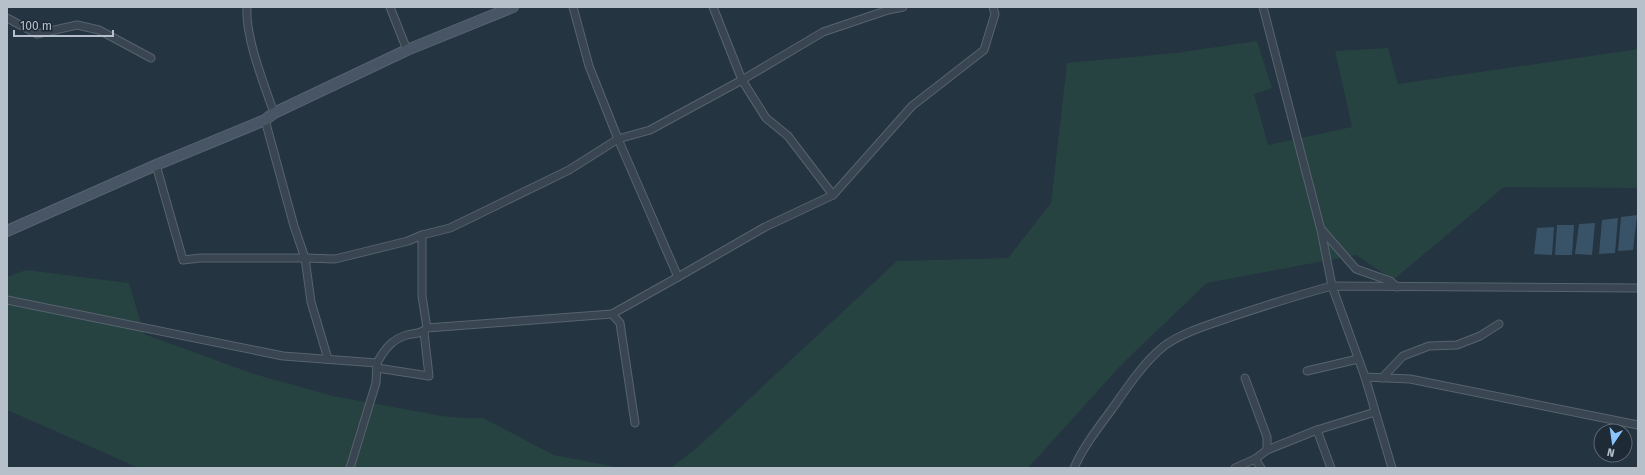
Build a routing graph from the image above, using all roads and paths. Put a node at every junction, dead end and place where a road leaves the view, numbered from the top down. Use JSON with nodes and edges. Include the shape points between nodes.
{"nodes":[{"id":1,"x":247,"y":7,"type":"edge"},
{"id":2,"x":390,"y":7,"type":"edge"},
{"id":3,"x":513,"y":7,"type":"edge"},
{"id":4,"x":573,"y":7,"type":"edge"},
{"id":5,"x":713,"y":7,"type":"edge"},
{"id":6,"x":903,"y":7,"type":"edge"},
{"id":7,"x":994,"y":7,"type":"edge"},
{"id":8,"x":1263,"y":7,"type":"edge"},
{"id":9,"x":7,"y":18,"type":"edge"},
{"id":10,"x":407,"y":50,"type":"junction"},
{"id":11,"x":151,"y":58,"type":"dead end"},
{"id":12,"x":742,"y":80,"type":"junction"},
{"id":13,"x":274,"y":113,"type":"junction"},
{"id":14,"x":265,"y":120,"type":"junction"},
{"id":15,"x":618,"y":139,"type":"junction"},
{"id":16,"x":156,"y":165,"type":"junction"},
{"id":17,"x":832,"y":195,"type":"junction"},
{"id":18,"x":1321,"y":230,"type":"junction"},
{"id":19,"x":7,"y":231,"type":"edge"},
{"id":20,"x":422,"y":235,"type":"junction"},
{"id":21,"x":305,"y":258,"type":"junction"},
{"id":22,"x":678,"y":277,"type":"junction"},
{"id":23,"x":1332,"y":286,"type":"junction"},
{"id":24,"x":1397,"y":287,"type":"junction"},
{"id":25,"x":1638,"y":288,"type":"edge"},
{"id":26,"x":7,"y":300,"type":"edge"},
{"id":27,"x":612,"y":314,"type":"junction"},
{"id":28,"x":1499,"y":324,"type":"dead end"},
{"id":29,"x":426,"y":330,"type":"junction"},
{"id":30,"x":328,"y":359,"type":"junction"},
{"id":31,"x":1358,"y":359,"type":"junction"},
{"id":32,"x":377,"y":366,"type":"junction"},
{"id":33,"x":1307,"y":371,"type":"dead end"},
{"id":34,"x":1364,"y":377,"type":"junction"},
{"id":35,"x":1245,"y":378,"type":"dead end"},
{"id":36,"x":1382,"y":378,"type":"junction"},
{"id":37,"x":1375,"y":412,"type":"junction"},
{"id":38,"x":635,"y":423,"type":"dead end"},
{"id":39,"x":1638,"y":425,"type":"edge"},
{"id":40,"x":1317,"y":430,"type":"junction"},
{"id":41,"x":1267,"y":450,"type":"junction"},
{"id":42,"x":1255,"y":459,"type":"junction"},
{"id":43,"x":350,"y":468,"type":"edge"},
{"id":44,"x":1074,"y":468,"type":"edge"},
{"id":45,"x":1235,"y":468,"type":"edge"},
{"id":46,"x":1261,"y":468,"type":"edge"},
{"id":47,"x":1331,"y":468,"type":"edge"},
{"id":48,"x":1392,"y":468,"type":"edge"}],
"edges":[{"from":1,"to":13,"type":"street","via":[[246,14],[254,52]]},
{"from":2,"to":10,"type":"street"},
{"from":3,"to":10,"type":"street"},
{"from":4,"to":15,"type":"street","via":[[589,66]]},
{"from":5,"to":12,"type":"street"},
{"from":6,"to":12,"type":"street","via":[[823,32]]},
{"from":7,"to":17,"type":"street","via":[[996,14],[984,50],[912,106]]},
{"from":8,"to":18,"type":"street"},
{"from":9,"to":11,"type":"street","via":[[37,34],[77,25],[99,30]]},
{"from":10,"to":13,"type":"street"},
{"from":12,"to":15,"type":"street","via":[[650,130]]},
{"from":12,"to":17,"type":"street","via":[[766,118],[788,136]]},
{"from":13,"to":14,"type":"street"},
{"from":14,"to":16,"type":"street"},
{"from":14,"to":21,"type":"street"},
{"from":15,"to":20,"type":"street","via":[[569,170],[450,228]]},
{"from":15,"to":22,"type":"street"},
{"from":16,"to":19,"type":"street"},
{"from":16,"to":21,"type":"street","via":[[183,260]]},
{"from":17,"to":22,"type":"street","via":[[765,227]]},
{"from":18,"to":23,"type":"street"},
{"from":18,"to":24,"type":"street","via":[[1356,269],[1390,281]]},
{"from":20,"to":21,"type":"street","via":[[408,241],[335,259]]},
{"from":20,"to":29,"type":"street","via":[[422,296]]},
{"from":21,"to":30,"type":"street","via":[[311,302]]},
{"from":22,"to":27,"type":"street"},
{"from":23,"to":24,"type":"street"},
{"from":23,"to":31,"type":"street"},
{"from":23,"to":44,"type":"street","via":[[1291,297],[1172,340],[1150,359],[1127,388],[1079,456]]},
{"from":24,"to":25,"type":"street"},
{"from":26,"to":30,"type":"street","via":[[283,356]]},
{"from":27,"to":29,"type":"street"},
{"from":27,"to":38,"type":"street","via":[[620,323]]},
{"from":28,"to":36,"type":"street","via":[[1480,336],[1457,345],[1429,346],[1403,356]]},
{"from":29,"to":32,"type":"street","via":[[405,336],[386,347]]},
{"from":29,"to":32,"type":"street","via":[[429,376]]},
{"from":30,"to":32,"type":"street"},
{"from":31,"to":33,"type":"street"},
{"from":31,"to":34,"type":"street"},
{"from":32,"to":43,"type":"street","via":[[376,383]]},
{"from":34,"to":36,"type":"street"},
{"from":34,"to":37,"type":"street"},
{"from":35,"to":41,"type":"street","via":[[1267,437]]},
{"from":36,"to":39,"type":"street","via":[[1410,379]]},
{"from":37,"to":40,"type":"street"},
{"from":37,"to":48,"type":"street"},
{"from":40,"to":41,"type":"street"},
{"from":40,"to":47,"type":"street"},
{"from":41,"to":42,"type":"street"},
{"from":42,"to":45,"type":"street"},
{"from":42,"to":46,"type":"street"}]}
